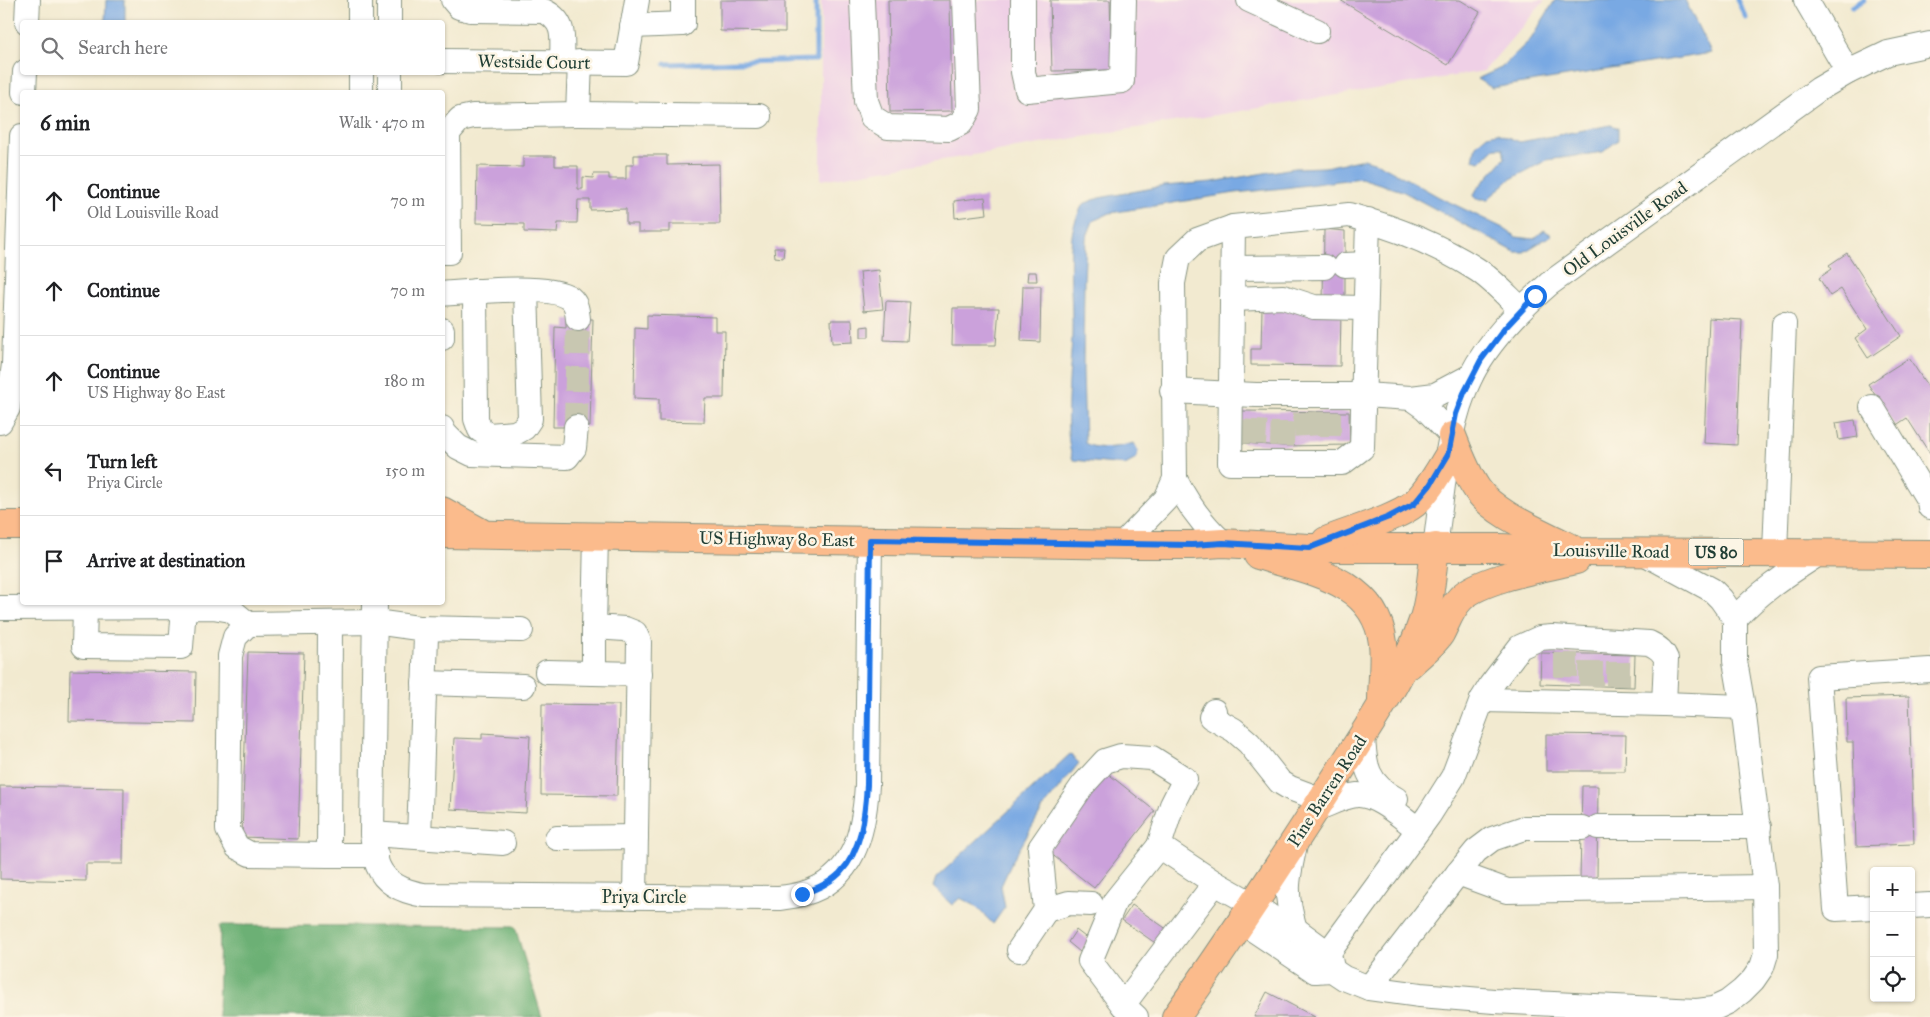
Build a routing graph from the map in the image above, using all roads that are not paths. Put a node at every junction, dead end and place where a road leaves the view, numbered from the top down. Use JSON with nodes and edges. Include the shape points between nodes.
{"nodes":[{"id":1,"x":28,"y":0,"type":"edge"},
{"id":2,"x":360,"y":0,"type":"edge"},
{"id":3,"x":389,"y":0,"type":"edge"},
{"id":4,"x":453,"y":0,"type":"edge"},
{"id":5,"x":561,"y":0,"type":"edge"},
{"id":6,"x":637,"y":0,"type":"edge"},
{"id":7,"x":683,"y":0,"type":"edge"},
{"id":8,"x":862,"y":0,"type":"edge"},
{"id":9,"x":965,"y":0,"type":"edge"},
{"id":10,"x":1023,"y":0,"type":"edge"},
{"id":11,"x":1124,"y":0,"type":"edge"},
{"id":12,"x":1249,"y":0,"type":"edge"},
{"id":13,"x":1806,"y":0,"type":"edge"},
{"id":14,"x":27,"y":20,"type":"edge"},
{"id":15,"x":360,"y":20,"type":"edge"},
{"id":16,"x":389,"y":20,"type":"edge"},
{"id":17,"x":562,"y":26,"type":"junction"},
{"id":18,"x":632,"y":26,"type":"junction"},
{"id":19,"x":1317,"y":31,"type":"dead end"},
{"id":20,"x":1930,"y":44,"type":"edge"},
{"id":21,"x":445,"y":61,"type":"edge"},
{"id":22,"x":571,"y":62,"type":"junction"},
{"id":23,"x":1848,"y":72,"type":"junction"},
{"id":24,"x":25,"y":75,"type":"edge"},
{"id":25,"x":361,"y":75,"type":"edge"},
{"id":26,"x":390,"y":75,"type":"edge"},
{"id":27,"x":24,"y":90,"type":"edge"},
{"id":28,"x":361,"y":90,"type":"edge"},
{"id":29,"x":390,"y":90,"type":"edge"},
{"id":30,"x":578,"y":114,"type":"junction"},
{"id":31,"x":759,"y":116,"type":"dead end"},
{"id":32,"x":1368,"y":220,"type":"junction"},
{"id":33,"x":1233,"y":227,"type":"junction"},
{"id":34,"x":445,"y":252,"type":"edge"},
{"id":35,"x":20,"y":264,"type":"edge"},
{"id":36,"x":1345,"y":265,"type":"junction"},
{"id":37,"x":1233,"y":268,"type":"junction"},
{"id":38,"x":526,"y":290,"type":"junction"},
{"id":39,"x":475,"y":291,"type":"junction"},
{"id":40,"x":445,"y":294,"type":"edge"},
{"id":41,"x":1232,"y":299,"type":"junction"},
{"id":42,"x":1366,"y":308,"type":"junction"},
{"id":43,"x":1522,"y":310,"type":"junction"},
{"id":44,"x":578,"y":319,"type":"tunnel mouth"},
{"id":45,"x":1784,"y":324,"type":"dead end"},
{"id":46,"x":1471,"y":376,"type":"junction"},
{"id":47,"x":1172,"y":391,"type":"junction"},
{"id":48,"x":1231,"y":394,"type":"junction"},
{"id":49,"x":1364,"y":395,"type":"junction"},
{"id":50,"x":1411,"y":398,"type":"junction"},
{"id":51,"x":1872,"y":407,"type":"dead end"},
{"id":52,"x":0,"y":422,"type":"edge"},
{"id":53,"x":576,"y":427,"type":"tunnel mouth"},
{"id":54,"x":445,"y":434,"type":"edge"},
{"id":55,"x":1450,"y":446,"type":"junction"},
{"id":56,"x":1175,"y":479,"type":"junction"},
{"id":57,"x":1930,"y":506,"type":"edge"},
{"id":58,"x":445,"y":513,"type":"edge"},
{"id":59,"x":0,"y":525,"type":"edge"},
{"id":60,"x":20,"y":525,"type":"edge"},
{"id":61,"x":445,"y":534,"type":"edge"},
{"id":62,"x":484,"y":534,"type":"junction"},
{"id":63,"x":596,"y":536,"type":"junction"},
{"id":64,"x":870,"y":540,"type":"junction"},
{"id":65,"x":1223,"y":543,"type":"junction"},
{"id":66,"x":1123,"y":544,"type":"junction"},
{"id":67,"x":1435,"y":547,"type":"junction"},
{"id":68,"x":1309,"y":548,"type":"junction"},
{"id":69,"x":1501,"y":548,"type":"joint"},
{"id":70,"x":1579,"y":552,"type":"junction"},
{"id":71,"x":1608,"y":552,"type":"junction"},
{"id":72,"x":1642,"y":552,"type":"junction"},
{"id":73,"x":1776,"y":552,"type":"junction"},
{"id":74,"x":1820,"y":553,"type":"junction"},
{"id":75,"x":1930,"y":554,"type":"edge"},
{"id":76,"x":184,"y":607,"type":"junction"},
{"id":77,"x":0,"y":608,"type":"edge"},
{"id":78,"x":85,"y":608,"type":"junction"},
{"id":79,"x":375,"y":612,"type":"edge"},
{"id":80,"x":1735,"y":620,"type":"junction"},
{"id":81,"x":330,"y":623,"type":"junction"},
{"id":82,"x":248,"y":624,"type":"junction"},
{"id":83,"x":594,"y":627,"type":"junction"},
{"id":84,"x":418,"y":628,"type":"junction"},
{"id":85,"x":521,"y":630,"type":"dead end"},
{"id":86,"x":1930,"y":670,"type":"edge"},
{"id":87,"x":548,"y":672,"type":"dead end"},
{"id":88,"x":594,"y":673,"type":"junction"},
{"id":89,"x":639,"y":674,"type":"junction"},
{"id":90,"x":1398,"y":676,"type":"junction"},
{"id":91,"x":424,"y":683,"type":"junction"},
{"id":92,"x":524,"y":686,"type":"dead end"},
{"id":93,"x":1482,"y":700,"type":"junction"},
{"id":94,"x":1664,"y":704,"type":"junction"},
{"id":95,"x":1382,"y":705,"type":"junction"},
{"id":96,"x":1743,"y":707,"type":"junction"},
{"id":97,"x":1214,"y":711,"type":"dead end"},
{"id":98,"x":1363,"y":735,"type":"junction"},
{"id":99,"x":1319,"y":805,"type":"junction"},
{"id":100,"x":1423,"y":822,"type":"junction"},
{"id":101,"x":1759,"y":827,"type":"junction"},
{"id":102,"x":419,"y":837,"type":"junction"},
{"id":103,"x":636,"y":837,"type":"junction"},
{"id":104,"x":557,"y":838,"type":"dead end"},
{"id":105,"x":1296,"y":839,"type":"junction"},
{"id":106,"x":503,"y":843,"type":"dead end"},
{"id":107,"x":374,"y":845,"type":"junction"},
{"id":108,"x":1159,"y":846,"type":"junction"},
{"id":109,"x":329,"y":855,"type":"junction"},
{"id":110,"x":1458,"y":873,"type":"junction"},
{"id":111,"x":1214,"y":883,"type":"junction"},
{"id":112,"x":1765,"y":887,"type":"junction"},
{"id":113,"x":635,"y":897,"type":"junction"},
{"id":114,"x":1091,"y":904,"type":"dead end"},
{"id":115,"x":1930,"y":905,"type":"edge"},
{"id":116,"x":1915,"y":906,"type":"edge"},
{"id":117,"x":1870,"y":908,"type":"edge"},
{"id":118,"x":1046,"y":910,"type":"junction"},
{"id":119,"x":1248,"y":914,"type":"junction"},
{"id":120,"x":1295,"y":929,"type":"junction"},
{"id":121,"x":1019,"y":950,"type":"dead end"},
{"id":122,"x":1325,"y":965,"type":"junction"},
{"id":123,"x":1370,"y":988,"type":"junction"},
{"id":124,"x":1129,"y":1011,"type":"edge"},
{"id":125,"x":1176,"y":1017,"type":"edge"}],
"edges":[{"from":1,"to":14,"type":"street"},
{"from":2,"to":15,"type":"street"},
{"from":3,"to":16,"type":"street"},
{"from":4,"to":17,"type":"street","via":[[470,10],[544,11],[554,16]]},
{"from":5,"to":17,"type":"street"},
{"from":6,"to":18,"type":"street"},
{"from":7,"to":18,"type":"street","via":[[683,24]]},
{"from":8,"to":9,"type":"street","via":[[866,100],[872,117],[888,128],[949,129],[961,122],[969,109]]},
{"from":10,"to":11,"type":"street","via":[[1023,72],[1027,90],[1122,81]]},
{"from":12,"to":19,"type":"street"},
{"from":13,"to":23,"type":"street"},
{"from":17,"to":22,"type":"street"},
{"from":18,"to":22,"type":"street","name":"Westside Court","via":[[626,63]]},
{"from":20,"to":23,"type":"street","name":"Old Louisville Road","via":[[1888,53]]},
{"from":21,"to":22,"type":"street","name":"Westside Court"},
{"from":22,"to":30,"type":"street"},
{"from":23,"to":43,"type":"street","name":"Old Louisville Road","via":[[1819,89],[1591,253],[1549,284]]},
{"from":24,"to":27,"type":"street"},
{"from":25,"to":28,"type":"street"},
{"from":26,"to":29,"type":"street"},
{"from":30,"to":31,"type":"street"},
{"from":30,"to":34,"type":"street","via":[[460,119],[448,133],[449,252]]},
{"from":32,"to":33,"type":"street","via":[[1349,215]]},
{"from":32,"to":36,"type":"street"},
{"from":32,"to":43,"type":"street","via":[[1419,238],[1477,269]]},
{"from":33,"to":37,"type":"street"},
{"from":33,"to":47,"type":"street","via":[[1197,240],[1178,258],[1173,283]]},
{"from":35,"to":52,"type":"street","via":[[14,364],[8,408]]},
{"from":36,"to":37,"type":"street"},
{"from":36,"to":42,"type":"street"},
{"from":37,"to":41,"type":"street"},
{"from":38,"to":39,"type":"street"},
{"from":38,"to":39,"type":"street","via":[[530,419],[515,433],[489,435],[480,430],[476,418]]},
{"from":38,"to":44,"type":"street","via":[[568,297],[575,303]]},
{"from":39,"to":40,"type":"street"},
{"from":41,"to":42,"type":"street","via":[[1283,298],[1314,307]]},
{"from":41,"to":48,"type":"street"},
{"from":42,"to":49,"type":"street"},
{"from":43,"to":46,"type":"street","name":"Old Louisville Road","via":[[1491,345]]},
{"from":45,"to":73,"type":"street"},
{"from":46,"to":50,"type":"street","via":[[1435,395]]},
{"from":46,"to":55,"type":"street","name":"Old Louisville Road","via":[[1456,414]]},
{"from":47,"to":48,"type":"street"},
{"from":47,"to":56,"type":"street"},
{"from":48,"to":49,"type":"street","via":[[1256,403],[1330,403]]},
{"from":48,"to":49,"type":"street","via":[[1230,462],[1253,453],[1318,454],[1342,463],[1362,448]]},
{"from":49,"to":50,"type":"street"},
{"from":50,"to":55,"type":"street","via":[[1425,408]]},
{"from":51,"to":57,"type":"street"},
{"from":53,"to":54,"type":"street","via":[[574,448],[567,457],[472,454],[458,447]]},
{"from":55,"to":67,"type":"street","name":"Old Louisville Road"},
{"from":55,"to":68,"type":"main road","via":[[1430,485],[1414,504]]},
{"from":55,"to":70,"type":"main road","via":[[1486,500]]},
{"from":56,"to":65,"type":"street","via":[[1205,526]]},
{"from":56,"to":66,"type":"street","via":[[1166,499]]},
{"from":58,"to":62,"type":"main road"},
{"from":59,"to":60,"type":"main road"},
{"from":61,"to":62,"type":"main road","name":"US Highway 80 East","number":"US 80"},
{"from":62,"to":63,"type":"main road","name":"US Highway 80 East","number":"US 80"},
{"from":63,"to":64,"type":"main road","name":"US Highway 80 East","number":"US 80"},
{"from":63,"to":83,"type":"street"},
{"from":64,"to":66,"type":"main road","name":"US Highway 80 East","number":"US 80"},
{"from":64,"to":113,"type":"street","name":"Priya Circle","via":[[867,785],[865,815],[852,856],[840,873],[822,886],[802,894],[779,898]]},
{"from":65,"to":66,"type":"main road","name":"US Highway 80 East","number":"US 80"},
{"from":65,"to":68,"type":"main road","name":"US Highway 80 East","number":"US 80"},
{"from":65,"to":95,"type":"main road","via":[[1342,583],[1360,597],[1379,627]]},
{"from":67,"to":68,"type":"main road","name":"US Highway 80 East","number":"US 80"},
{"from":67,"to":69,"type":"main road","name":"US Highway 80 East","number":"US 80"},
{"from":67,"to":90,"type":"main road","name":"Pine Barren Road","via":[[1425,616]]},
{"from":69,"to":70,"type":"main road","name":"Louisville Road","number":"US 80"},
{"from":70,"to":71,"type":"main road","name":"Louisville Road","number":"US 80"},
{"from":71,"to":72,"type":"main road","name":"Louisville Road","number":"US 80"},
{"from":71,"to":90,"type":"main road","via":[[1476,587],[1453,606],[1439,635]]},
{"from":72,"to":73,"type":"main road","name":"Louisville Road","number":"US 80"},
{"from":72,"to":80,"type":"street","via":[[1712,590]]},
{"from":73,"to":74,"type":"main road","name":"Louisville Road","number":"US 80"},
{"from":74,"to":75,"type":"main road","name":"Louisville Road","number":"US 80"},
{"from":74,"to":80,"type":"street","via":[[1773,584]]},
{"from":76,"to":78,"type":"street"},
{"from":76,"to":78,"type":"street","via":[[181,647],[84,646]]},
{"from":76,"to":82,"type":"street","via":[[231,610]]},
{"from":77,"to":78,"type":"street"},
{"from":79,"to":81,"type":"street"},
{"from":79,"to":84,"type":"street"},
{"from":79,"to":107,"type":"street","name":"Priya Circle"},
{"from":80,"to":96,"type":"street","via":[[1735,661]]},
{"from":81,"to":82,"type":"street"},
{"from":81,"to":109,"type":"street"},
{"from":82,"to":109,"type":"street","via":[[235,637],[230,656],[228,830],[237,847],[250,854]]},
{"from":83,"to":88,"type":"street"},
{"from":83,"to":89,"type":"street","via":[[625,629],[635,633],[639,642]]},
{"from":84,"to":85,"type":"street"},
{"from":84,"to":91,"type":"street","via":[[426,636]]},
{"from":86,"to":117,"type":"street","via":[[1819,677],[1836,909]]},
{"from":87,"to":88,"type":"street"},
{"from":88,"to":89,"type":"street"},
{"from":89,"to":103,"type":"street"},
{"from":90,"to":95,"type":"main road","name":"Pine Barren Road"},
{"from":91,"to":92,"type":"street"},
{"from":91,"to":102,"type":"street"},
{"from":93,"to":94,"type":"street","via":[[1566,693],[1618,694]]},
{"from":93,"to":94,"type":"street","via":[[1520,647],[1540,638],[1565,646],[1618,648],[1649,643],[1657,647],[1666,660]]},
{"from":93,"to":100,"type":"street","via":[[1453,777]]},
{"from":94,"to":96,"type":"street"},
{"from":95,"to":98,"type":"main road","name":"Pine Barren Road"},
{"from":96,"to":101,"type":"street"},
{"from":97,"to":99,"type":"street","via":[[1211,717],[1234,730],[1248,743],[1280,782]]},
{"from":98,"to":99,"type":"main road","name":"Pine Barren Road"},
{"from":98,"to":100,"type":"street","via":[[1367,769],[1378,789]]},
{"from":99,"to":100,"type":"street","via":[[1366,795]]},
{"from":99,"to":105,"type":"main road","name":"Pine Barren Road"},
{"from":100,"to":122,"type":"street"},
{"from":101,"to":110,"type":"street","via":[[1524,828],[1492,839],[1476,851]]},
{"from":101,"to":112,"type":"street"},
{"from":102,"to":106,"type":"street"},
{"from":102,"to":107,"type":"street"},
{"from":103,"to":104,"type":"street"},
{"from":103,"to":113,"type":"street"},
{"from":105,"to":119,"type":"main road","name":"Pine Barren Road"},
{"from":105,"to":120,"type":"street","via":[[1287,888]]},
{"from":107,"to":109,"type":"street"},
{"from":107,"to":113,"type":"street","name":"Priya Circle","via":[[378,867],[396,887],[410,893]]},
{"from":108,"to":111,"type":"street"},
{"from":108,"to":118,"type":"street","via":[[1172,805],[1185,779],[1152,758],[1121,756],[1105,761],[1082,785],[1040,848]]},
{"from":108,"to":124,"type":"street","via":[[1115,901],[1090,961]]},
{"from":110,"to":112,"type":"street","via":[[1507,890]]},
{"from":110,"to":123,"type":"street"},
{"from":111,"to":119,"type":"street"},
{"from":111,"to":124,"type":"street"},
{"from":112,"to":123,"type":"street","via":[[1766,954],[1762,967],[1742,991],[1713,1009],[1697,1011],[1494,1001]]},
{"from":114,"to":118,"type":"street","via":[[1069,903]]},
{"from":115,"to":116,"type":"street"},
{"from":118,"to":121,"type":"street"},
{"from":119,"to":120,"type":"street"},
{"from":119,"to":122,"type":"street"},
{"from":119,"to":125,"type":"main road","name":"Pine Barren Road"},
{"from":120,"to":122,"type":"street"},
{"from":122,"to":123,"type":"street","via":[[1344,978]]}]}
